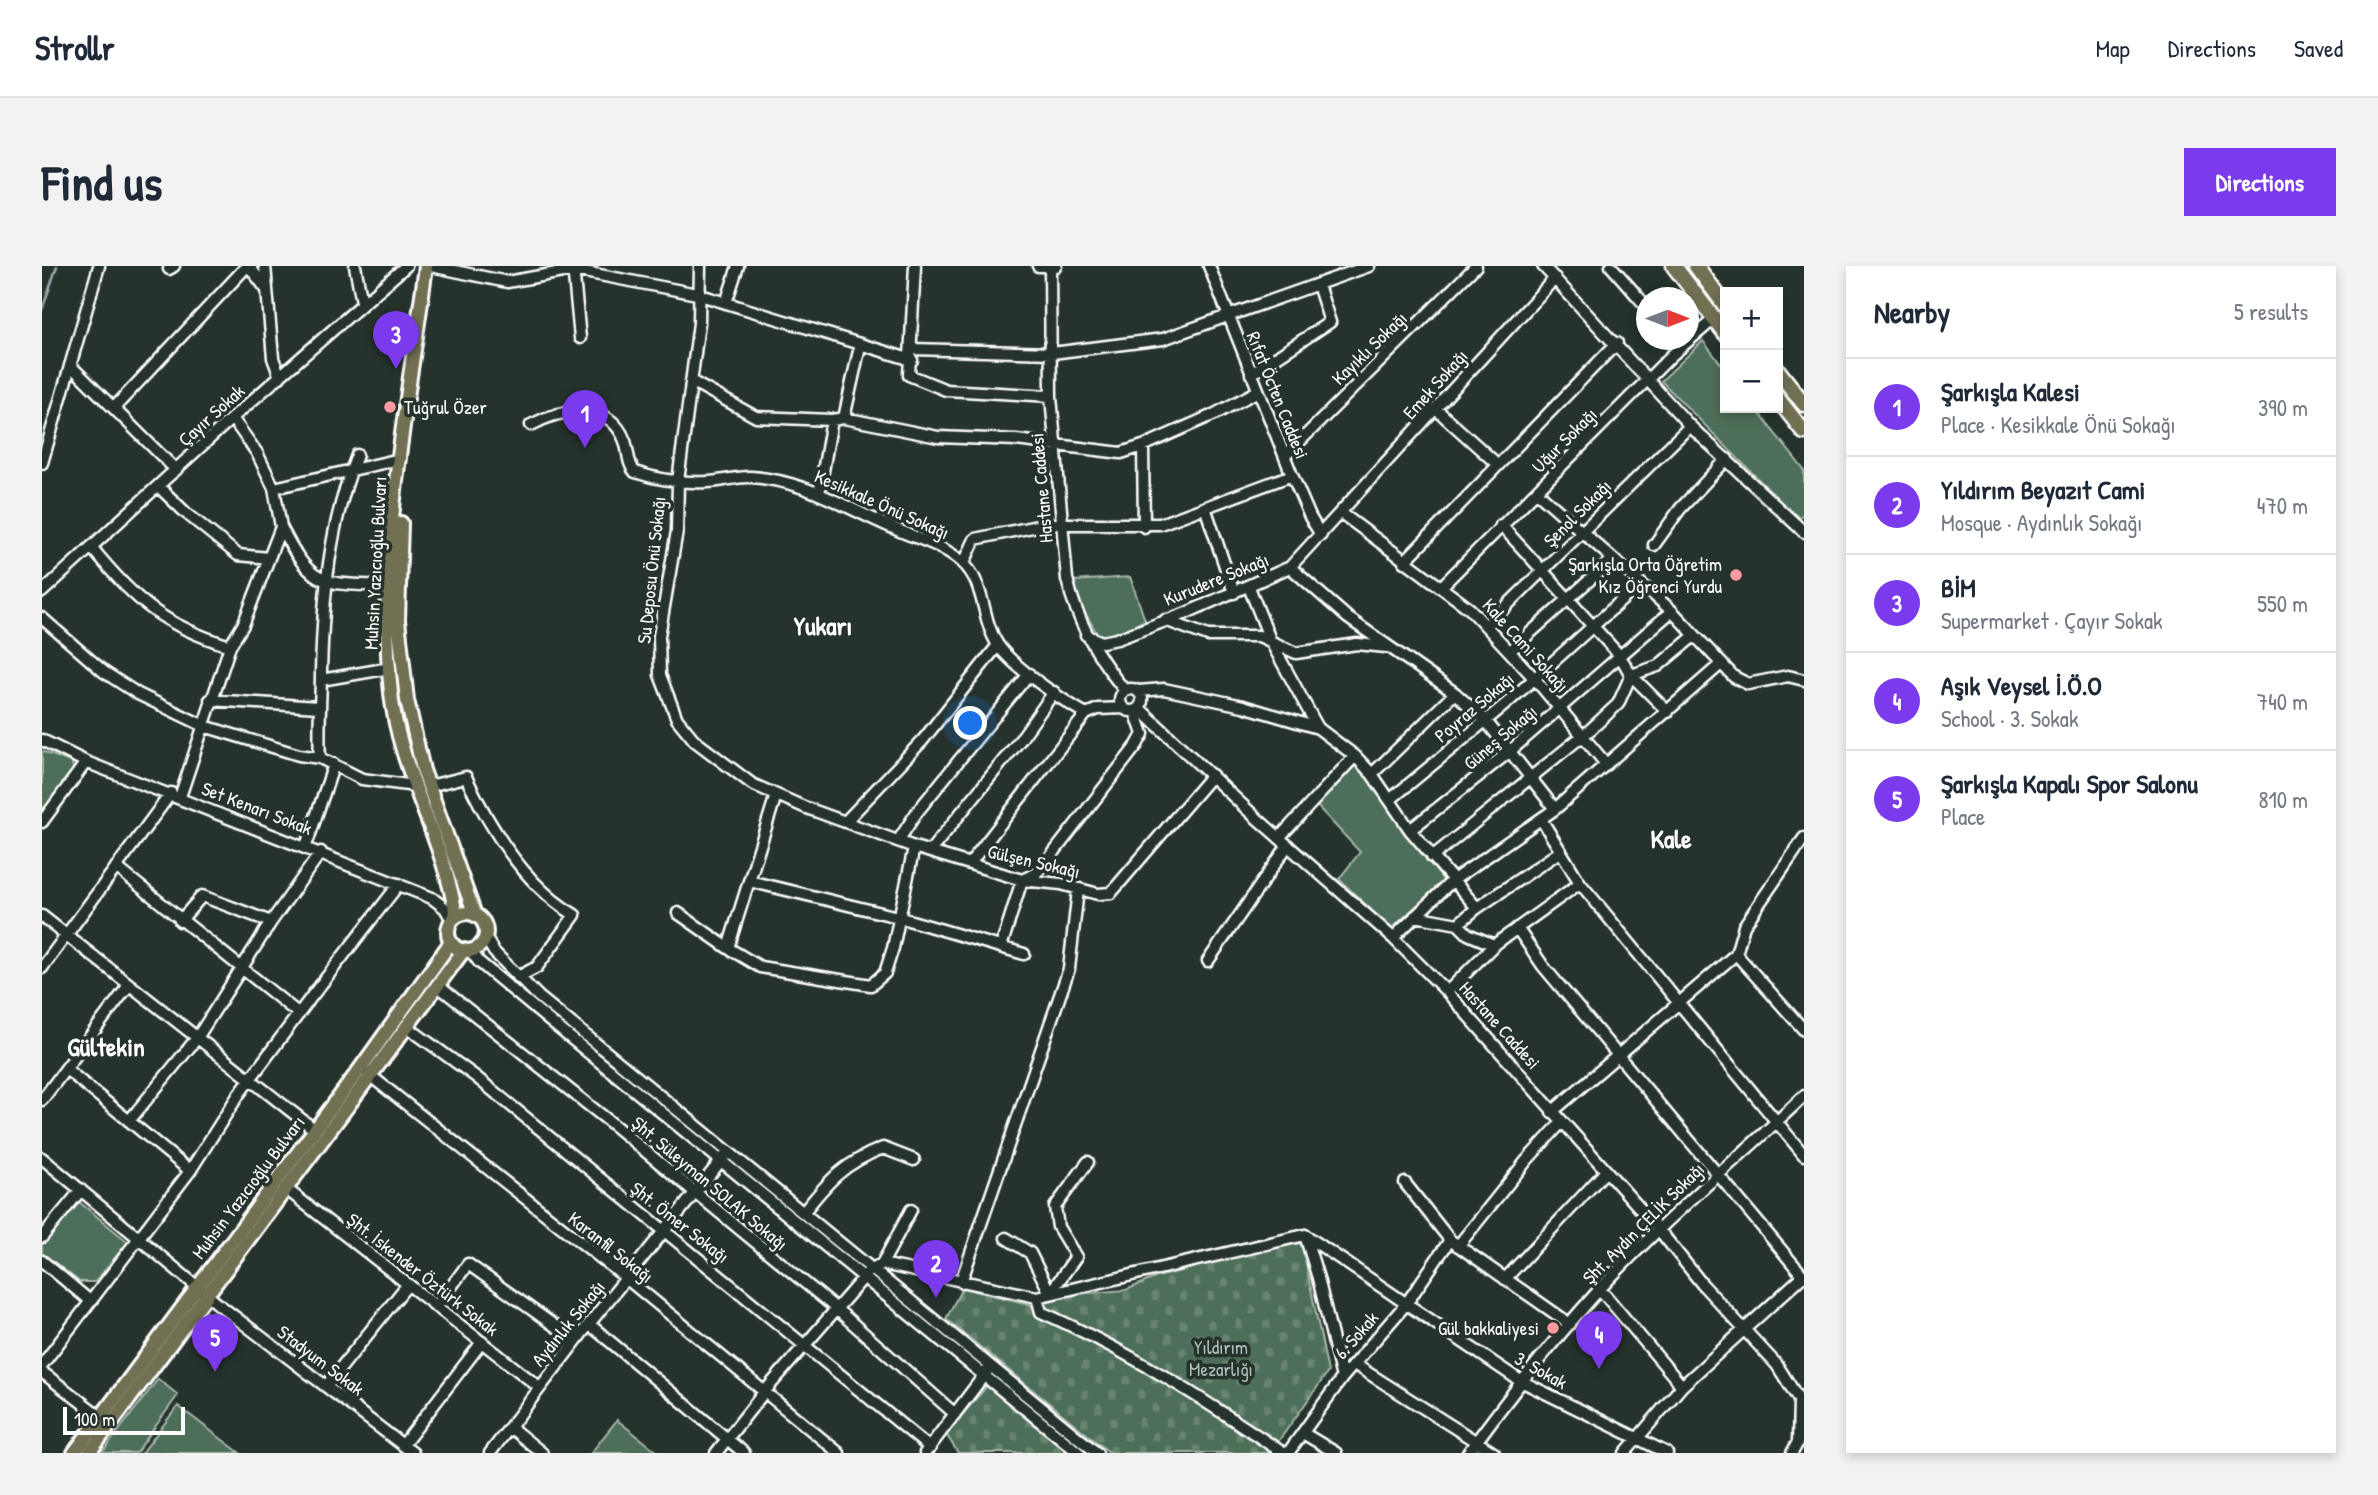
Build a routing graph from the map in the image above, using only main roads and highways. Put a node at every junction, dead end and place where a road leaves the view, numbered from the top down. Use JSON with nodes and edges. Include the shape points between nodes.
{"nodes":[{"id":1,"x":428,"y":266,"type":"edge"},
{"id":2,"x":1674,"y":266,"type":"edge"},
{"id":3,"x":1696,"y":266,"type":"edge"},
{"id":4,"x":1720,"y":298,"type":"edge"},
{"id":5,"x":1720,"y":327,"type":"edge"},
{"id":6,"x":1783,"y":377,"type":"edge"},
{"id":7,"x":1804,"y":404,"type":"edge"},
{"id":8,"x":1783,"y":405,"type":"edge"},
{"id":9,"x":1804,"y":432,"type":"edge"},
{"id":10,"x":400,"y":459,"type":"junction"},
{"id":11,"x":475,"y":915,"type":"junction"},
{"id":12,"x":454,"y":918,"type":"junction"},
{"id":13,"x":451,"y":942,"type":"junction"},
{"id":14,"x":467,"y":950,"type":"junction"},
{"id":15,"x":365,"y":1072,"type":"junction"},
{"id":16,"x":202,"y":1291,"type":"junction"},
{"id":17,"x":74,"y":1453,"type":"edge"},
{"id":18,"x":89,"y":1453,"type":"edge"}],
"edges":[{"from":1,"to":10,"type":"main road"},
{"from":2,"to":5,"type":"highway"},
{"from":3,"to":4,"type":"highway"},
{"from":6,"to":7,"type":"highway"},
{"from":8,"to":9,"type":"highway"},
{"from":10,"to":11,"type":"main road","name":"Muhsin Yazıcıoğlu Bulvarı","via":[[398,620],[407,701],[429,786]]},
{"from":10,"to":12,"type":"main road","name":"Muhsin Yazıcıoğlu Bulvarı","via":[[389,586],[391,694],[415,786],[451,881]]},
{"from":11,"to":12,"type":"main road"},
{"from":11,"to":14,"type":"main road","via":[[483,922],[485,937],[479,946]]},
{"from":12,"to":13,"type":"main road","via":[[448,928]]},
{"from":13,"to":14,"type":"main road"},
{"from":13,"to":15,"type":"main road","name":"Muhsin Yazıcıoğlu Bulvarı"},
{"from":14,"to":15,"type":"main road","name":"Muhsin Yazıcıoğlu Bulvarı"},
{"from":15,"to":16,"type":"main road","name":"Muhsin Yazıcıoğlu Bulvarı","via":[[285,1188]]},
{"from":15,"to":16,"type":"main road","name":"Muhsin Yazıcıoğlu Bulvarı","via":[[315,1130]]},
{"from":16,"to":17,"type":"main road","name":"Muhsin Yazıcıoğlu Bulvarı"},
{"from":16,"to":18,"type":"main road","name":"Muhsin Yazıcıoğlu Bulvarı"}]}
